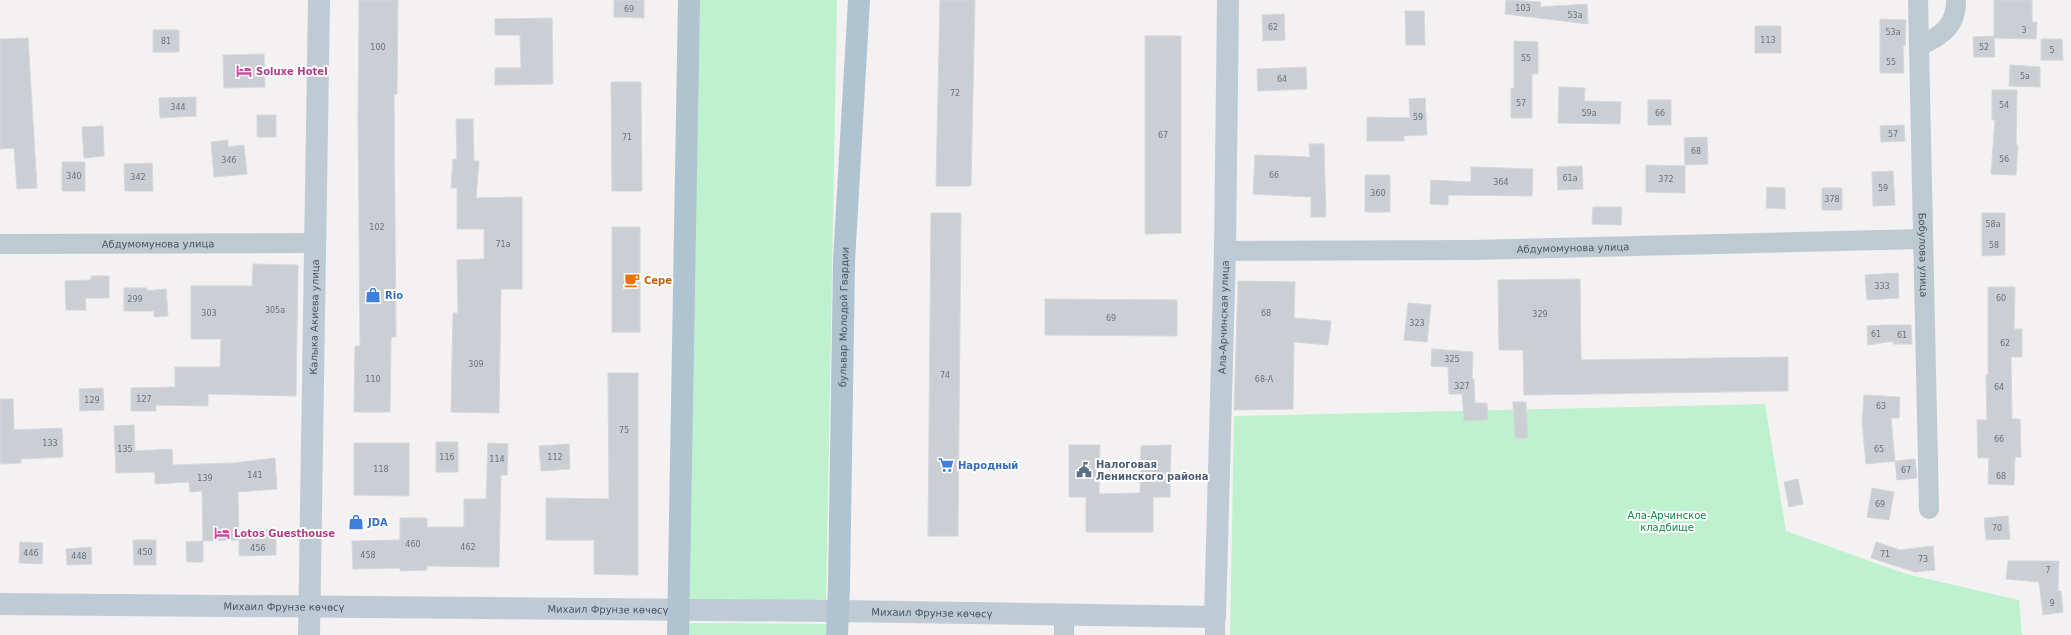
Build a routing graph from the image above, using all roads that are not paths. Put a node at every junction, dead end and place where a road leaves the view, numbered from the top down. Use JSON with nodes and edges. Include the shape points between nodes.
{"nodes":[{"id":1,"x":319,"y":0,"type":"edge"},
{"id":2,"x":690,"y":0,"type":"edge"},
{"id":3,"x":859,"y":0,"type":"edge"},
{"id":4,"x":1228,"y":0,"type":"edge"},
{"id":5,"x":1918,"y":0,"type":"edge"},
{"id":6,"x":1956,"y":0,"type":"edge"},
{"id":7,"x":1918,"y":46,"type":"junction"},
{"id":8,"x":1922,"y":239,"type":"junction"},
{"id":9,"x":315,"y":243,"type":"junction"},
{"id":10,"x":0,"y":244,"type":"edge"},
{"id":11,"x":1225,"y":251,"type":"junction"},
{"id":12,"x":1929,"y":509,"type":"dead end"},
{"id":13,"x":0,"y":604,"type":"edge"},
{"id":14,"x":308,"y":607,"type":"junction"},
{"id":15,"x":678,"y":611,"type":"junction"},
{"id":16,"x":838,"y":611,"type":"junction"},
{"id":17,"x":1064,"y":625,"type":"edge"},
{"id":18,"x":1215,"y":626,"type":"edge"},
{"id":19,"x":309,"y":635,"type":"edge"},
{"id":20,"x":678,"y":635,"type":"edge"},
{"id":21,"x":837,"y":635,"type":"edge"}],
"edges":[{"from":1,"to":9,"type":"street","name":"Калыка Акиева улица"},
{"from":2,"to":15,"type":"main road"},
{"from":3,"to":16,"type":"main road","name":"бульвар Молодой Гвардии","via":[[844,261]]},
{"from":4,"to":11,"type":"street","name":"Ала-Арчинская улица"},
{"from":5,"to":7,"type":"street","name":"Бобулова улица"},
{"from":6,"to":7,"type":"street","via":[[1957,9],[1951,24],[1938,38]]},
{"from":7,"to":8,"type":"street","name":"Бобулова улица"},
{"from":8,"to":11,"type":"street","name":"Абдумомунова улица","via":[[1472,250]]},
{"from":8,"to":12,"type":"street","name":"Бобулова улица"},
{"from":9,"to":10,"type":"street","name":"Абдумомунова улица"},
{"from":9,"to":14,"type":"street","name":"Калыка Акиева улица"},
{"from":11,"to":18,"type":"street","name":"Ала-Арчинская улица"},
{"from":13,"to":14,"type":"street","name":"Михаил Фрунзе көчөсү"},
{"from":14,"to":15,"type":"street","name":"Михаил Фрунзе көчөсү"},
{"from":14,"to":19,"type":"street","name":"Калыка Акиева улица"},
{"from":15,"to":16,"type":"street","name":"Михаил Фрунзе көчөсү"},
{"from":15,"to":20,"type":"main road"},
{"from":16,"to":17,"type":"street","name":"Михаил Фрунзе көчөсү"},
{"from":16,"to":21,"type":"main road","name":"бульвар Молодой Гвардии"},
{"from":17,"to":18,"type":"street","name":"Михаил Фрунзе көчөсү"}]}
